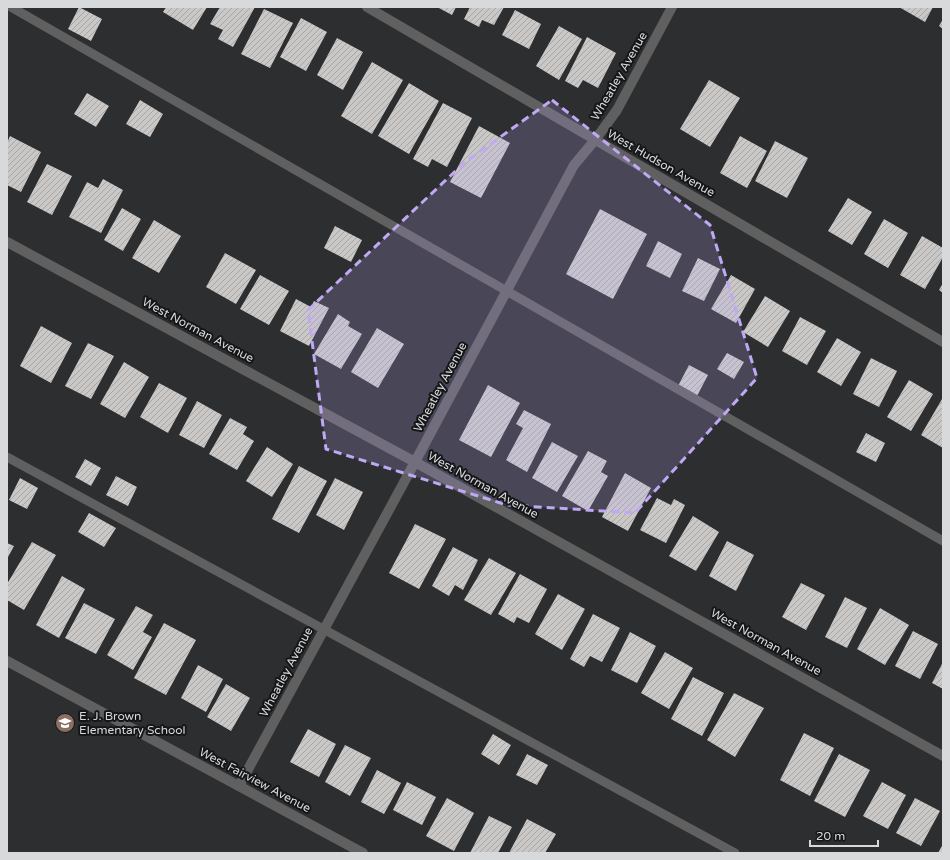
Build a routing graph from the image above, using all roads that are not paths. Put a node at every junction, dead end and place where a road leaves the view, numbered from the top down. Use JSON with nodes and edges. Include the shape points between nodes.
{"nodes":[{"id":1,"x":11,"y":7,"type":"edge"},
{"id":2,"x":367,"y":7,"type":"edge"},
{"id":3,"x":672,"y":7,"type":"edge"},
{"id":4,"x":595,"y":140,"type":"junction"},
{"id":5,"x":7,"y":242,"type":"edge"},
{"id":6,"x":507,"y":291,"type":"junction"},
{"id":7,"x":943,"y":342,"type":"edge"},
{"id":8,"x":7,"y":457,"type":"edge"},
{"id":9,"x":415,"y":462,"type":"junction"},
{"id":10,"x":943,"y":541,"type":"edge"},
{"id":11,"x":324,"y":630,"type":"junction"},
{"id":12,"x":7,"y":661,"type":"edge"},
{"id":13,"x":943,"y":756,"type":"edge"},
{"id":14,"x":239,"y":786,"type":"junction"},
{"id":15,"x":364,"y":853,"type":"edge"},
{"id":16,"x":736,"y":853,"type":"edge"}],
"edges":[{"from":1,"to":6,"type":"lane"},
{"from":2,"to":4,"type":"street","name":"West Hudson Avenue"},
{"from":3,"to":4,"type":"street","name":"Wheatley Avenue","via":[[617,110]]},
{"from":4,"to":6,"type":"street","name":"Wheatley Avenue","via":[[574,165]]},
{"from":4,"to":7,"type":"street","name":"West Hudson Avenue"},
{"from":5,"to":9,"type":"street","name":"West Norman Avenue"},
{"from":6,"to":9,"type":"street","name":"Wheatley Avenue"},
{"from":6,"to":10,"type":"lane"},
{"from":8,"to":11,"type":"lane"},
{"from":9,"to":11,"type":"street","name":"Wheatley Avenue"},
{"from":9,"to":13,"type":"street","name":"West Norman Avenue"},
{"from":11,"to":14,"type":"street","name":"Wheatley Avenue"},
{"from":11,"to":16,"type":"lane"},
{"from":12,"to":14,"type":"street","name":"West Fairview Avenue"},
{"from":14,"to":15,"type":"street","name":"West Fairview Avenue"}]}
